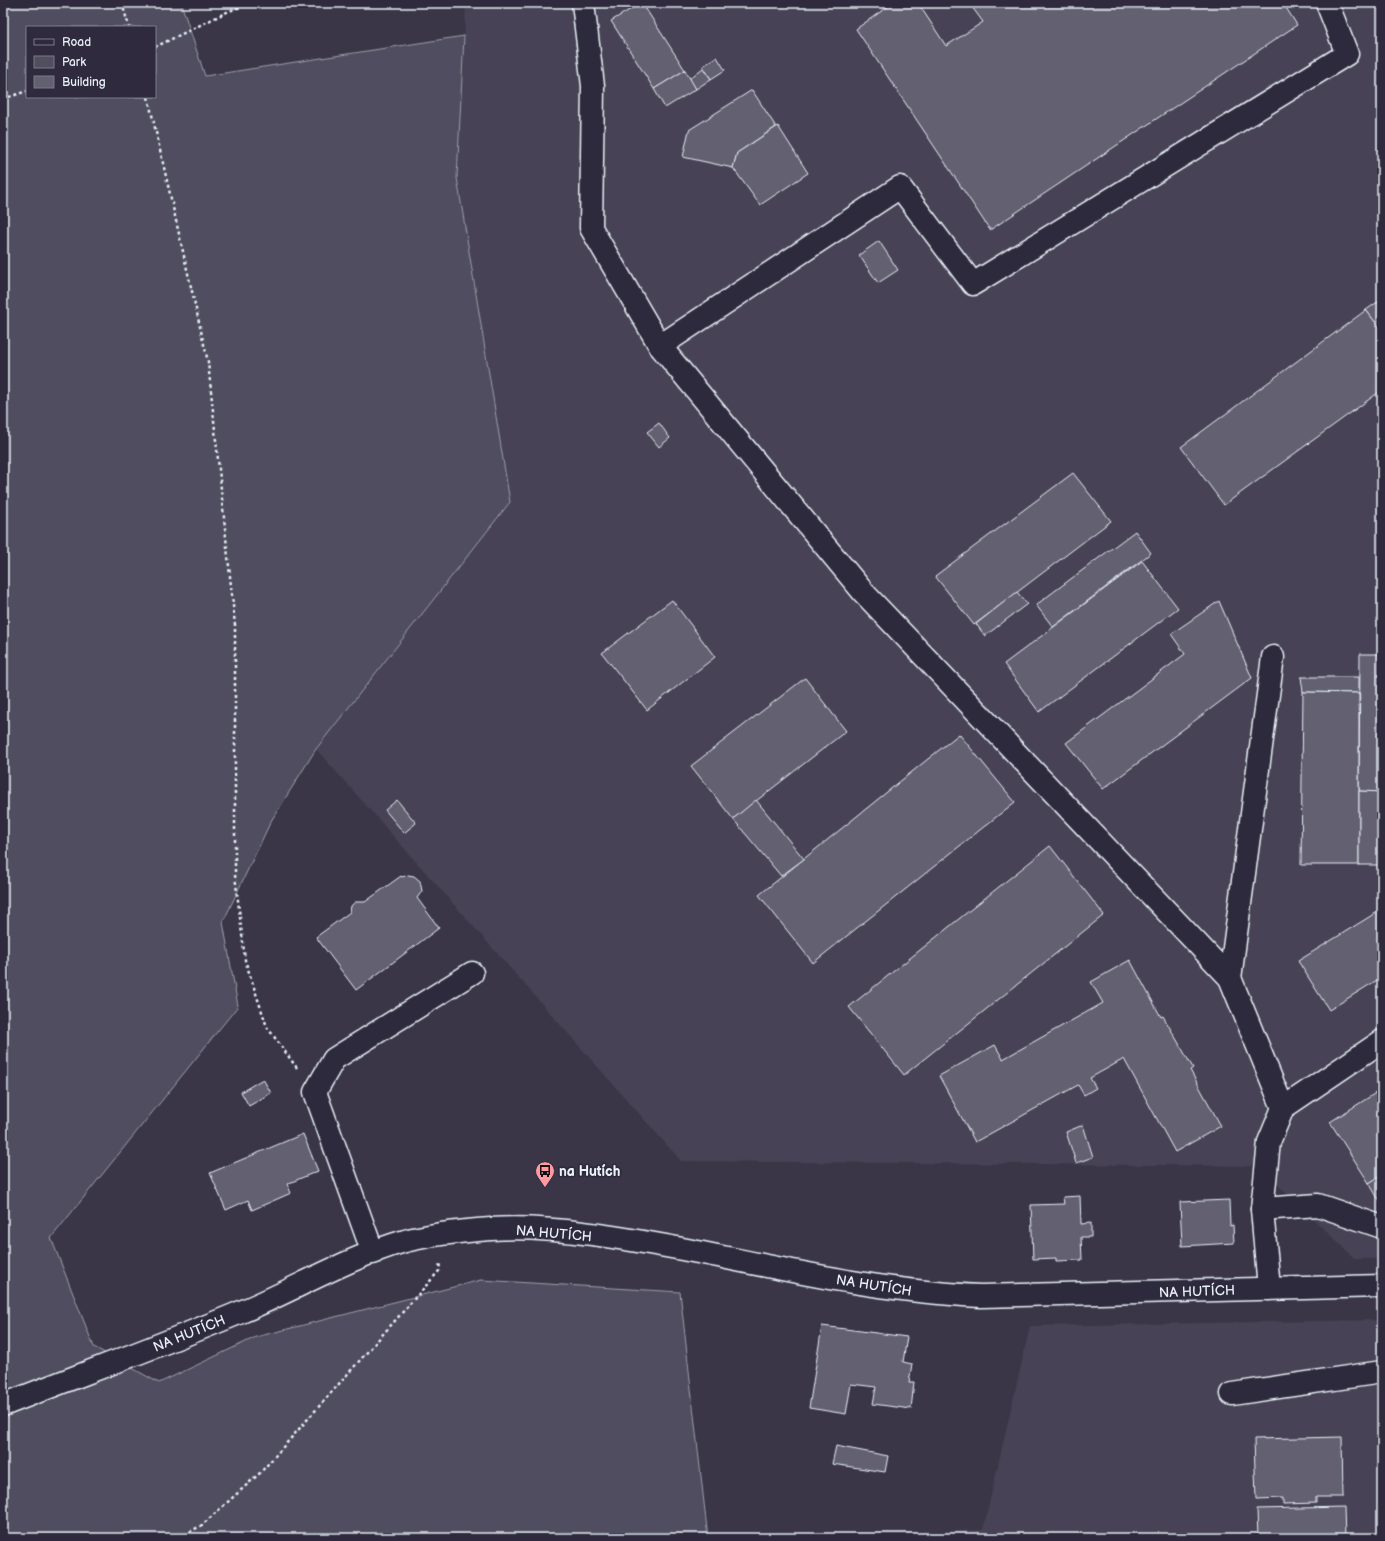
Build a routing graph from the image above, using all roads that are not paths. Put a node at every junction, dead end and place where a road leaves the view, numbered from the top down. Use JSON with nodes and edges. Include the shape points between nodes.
{"nodes":[{"id":1,"x":583,"y":3,"type":"edge"},
{"id":2,"x":1327,"y":3,"type":"edge"},
{"id":3,"x":660,"y":346,"type":"junction"},
{"id":4,"x":1273,"y":657,"type":"dead end"},
{"id":5,"x":472,"y":973,"type":"dead end"},
{"id":6,"x":1230,"y":978,"type":"junction"},
{"id":7,"x":1382,"y":1041,"type":"edge"},
{"id":8,"x":1283,"y":1108,"type":"junction"},
{"id":9,"x":1262,"y":1209,"type":"junction"},
{"id":10,"x":1382,"y":1227,"type":"edge"},
{"id":11,"x":373,"y":1253,"type":"junction"},
{"id":12,"x":1382,"y":1286,"type":"edge"},
{"id":13,"x":1268,"y":1289,"type":"junction"},
{"id":14,"x":1382,"y":1372,"type":"edge"},
{"id":15,"x":1232,"y":1394,"type":"dead end"},
{"id":16,"x":3,"y":1405,"type":"edge"}],
"edges":[{"from":1,"to":3,"type":"street","via":[[593,86],[591,228]]},
{"from":2,"to":3,"type":"street","via":[[1348,54],[973,284],[900,187]]},
{"from":3,"to":6,"type":"street","via":[[864,594]]},
{"from":4,"to":6,"type":"street"},
{"from":5,"to":11,"type":"street","via":[[334,1059],[315,1092]]},
{"from":6,"to":8,"type":"street"},
{"from":7,"to":8,"type":"street"},
{"from":8,"to":9,"type":"street","via":[[1269,1142]]},
{"from":9,"to":10,"type":"street","via":[[1318,1205]]},
{"from":9,"to":13,"type":"street"},
{"from":11,"to":13,"type":"street","name":"NA HUTÍCH","via":[[406,1241],[442,1234],[492,1229],[540,1229],[639,1241],[869,1286],[936,1294],[988,1296]]},
{"from":11,"to":16,"type":"street","name":"NA HUTÍCH","via":[[243,1311]]},
{"from":12,"to":13,"type":"street","name":"NA HUTÍCH"},
{"from":14,"to":15,"type":"street"}]}
